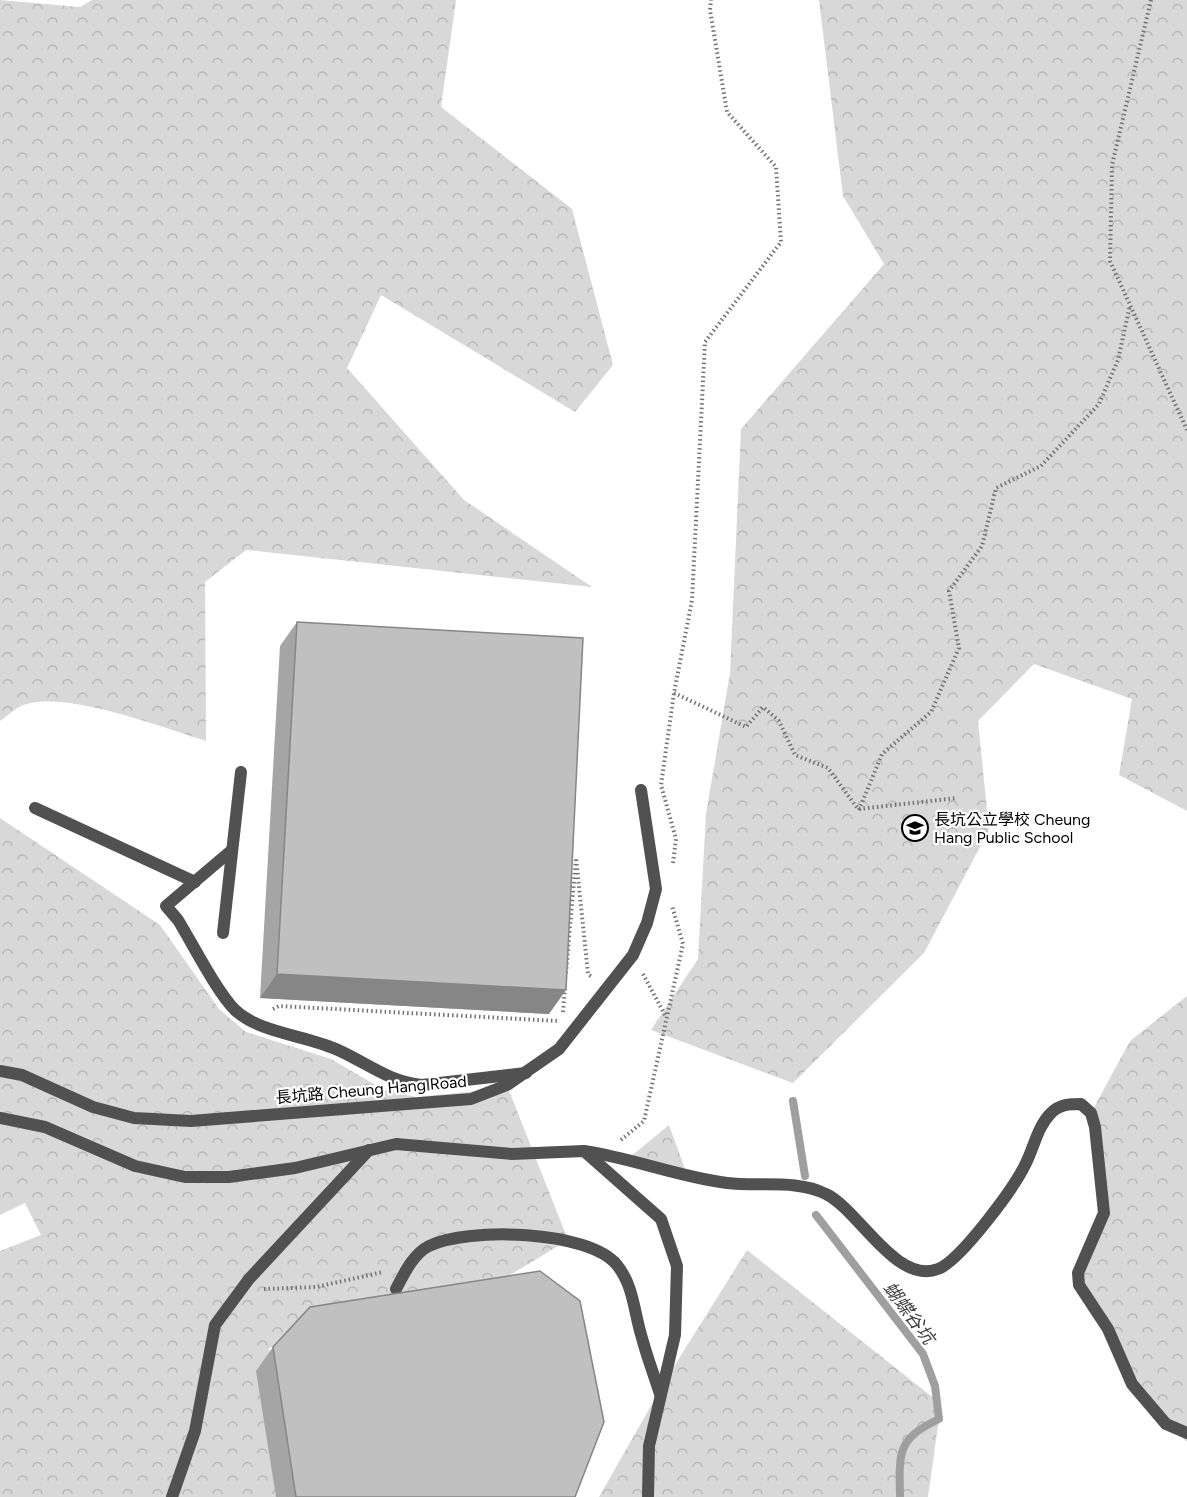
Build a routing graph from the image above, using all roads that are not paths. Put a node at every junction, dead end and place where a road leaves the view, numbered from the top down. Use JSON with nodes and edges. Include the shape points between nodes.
{"nodes":[{"id":1,"x":241,"y":772,"type":"dead end"},
{"id":2,"x":641,"y":790,"type":"dead end"},
{"id":3,"x":35,"y":808,"type":"dead end"},
{"id":4,"x":232,"y":850,"type":"junction"},
{"id":5,"x":195,"y":882,"type":"junction"},
{"id":6,"x":223,"y":933,"type":"dead end"},
{"id":7,"x":0,"y":1071,"type":"edge"},
{"id":8,"x":526,"y":1072,"type":"junction"},
{"id":9,"x":0,"y":1118,"type":"edge"},
{"id":10,"x":369,"y":1150,"type":"junction"},
{"id":11,"x":584,"y":1151,"type":"junction"},
{"id":12,"x":396,"y":1289,"type":"dead end"},
{"id":13,"x":660,"y":1394,"type":"junction"},
{"id":14,"x":1187,"y":1433,"type":"edge"},
{"id":15,"x":172,"y":1497,"type":"edge"},
{"id":16,"x":648,"y":1497,"type":"edge"}],
"edges":[{"from":1,"to":4,"type":"street"},
{"from":2,"to":8,"type":"street","name":"長坑路 Cheung Hang Road","via":[[656,889],[647,923],[633,955],[559,1050]]},
{"from":3,"to":5,"type":"street"},
{"from":4,"to":5,"type":"street"},
{"from":4,"to":6,"type":"street"},
{"from":5,"to":8,"type":"street","via":[[166,906],[234,1009],[251,1021],[337,1049],[407,1083]]},
{"from":7,"to":8,"type":"street","name":"長坑路 Cheung Hang Road","via":[[22,1075],[93,1107],[134,1118],[191,1121],[471,1099],[507,1085]]},
{"from":9,"to":10,"type":"street","via":[[45,1127],[135,1166],[185,1176],[229,1177],[295,1168]]},
{"from":10,"to":11,"type":"street","via":[[396,1144],[512,1154]]},
{"from":10,"to":15,"type":"street","via":[[249,1279],[214,1325],[195,1431]]},
{"from":11,"to":13,"type":"street","via":[[661,1219],[677,1266],[675,1335]]},
{"from":11,"to":14,"type":"street","via":[[726,1183],[803,1187],[826,1193],[901,1263],[920,1272],[937,1270],[952,1261],[1011,1190],[1041,1126],[1052,1112],[1066,1104],[1081,1104],[1091,1113],[1095,1127],[1104,1213],[1078,1273],[1079,1285],[1108,1329],[1132,1384],[1166,1424]]},
{"from":12,"to":13,"type":"street","via":[[408,1266],[427,1247],[458,1237],[556,1239],[591,1248],[616,1264],[629,1284]]},
{"from":13,"to":16,"type":"street","via":[[649,1446]]}]}
